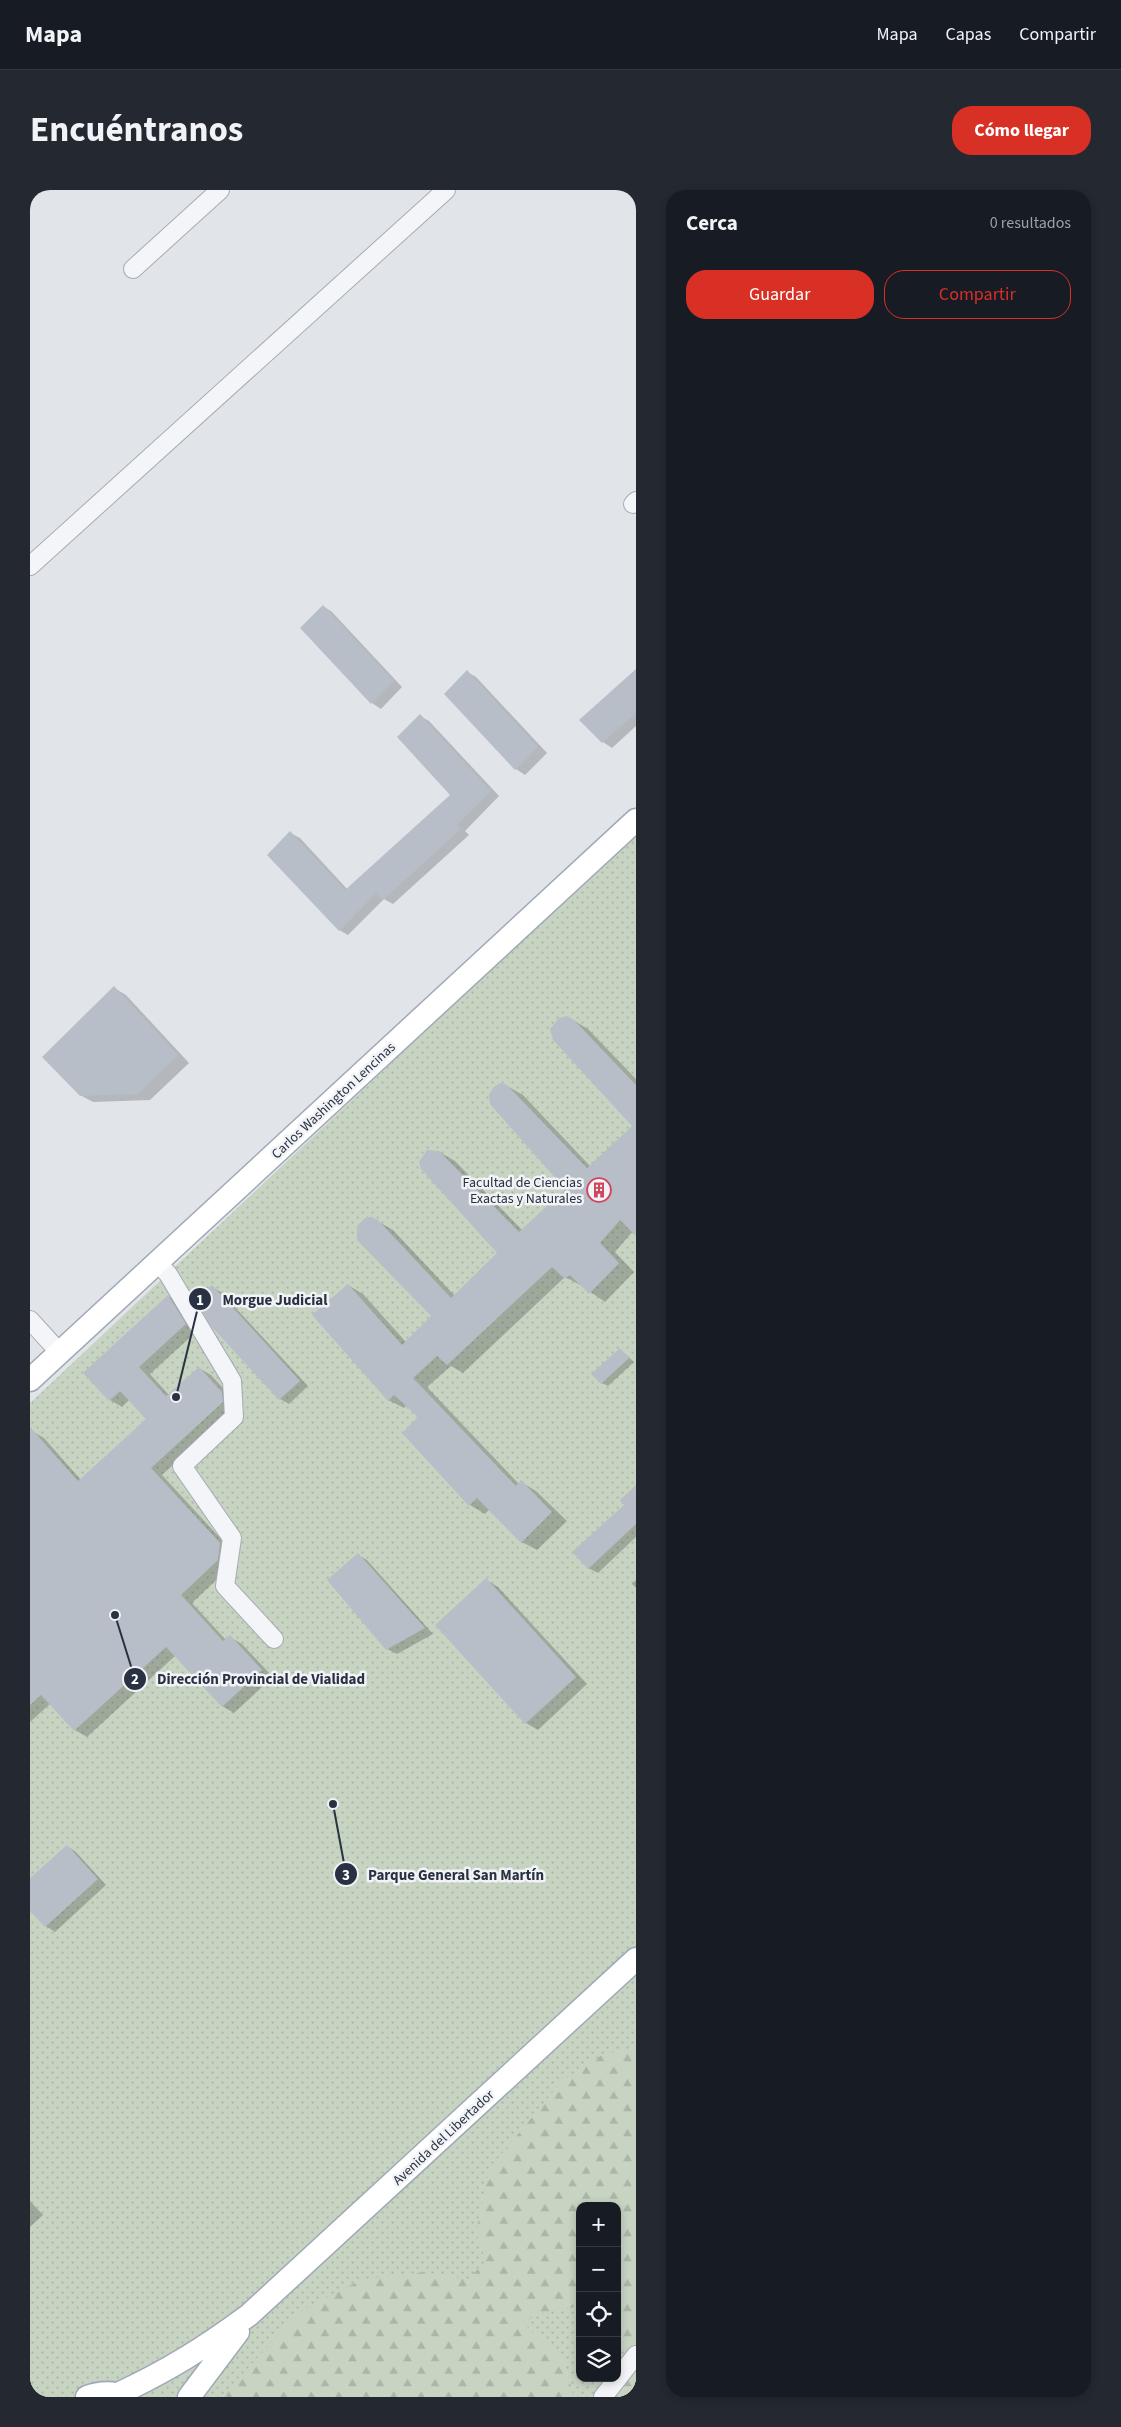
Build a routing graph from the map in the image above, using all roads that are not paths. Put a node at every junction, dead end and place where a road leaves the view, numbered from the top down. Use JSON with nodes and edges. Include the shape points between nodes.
{"nodes":[{"id":1,"x":220,"y":190,"type":"edge"},
{"id":2,"x":446,"y":190,"type":"edge"},
{"id":3,"x":133,"y":269,"type":"dead end"},
{"id":4,"x":30,"y":566,"type":"edge"},
{"id":5,"x":636,"y":820,"type":"edge"},
{"id":6,"x":158,"y":1262,"type":"junction"},
{"id":7,"x":30,"y":1320,"type":"edge"},
{"id":8,"x":60,"y":1353,"type":"junction"},
{"id":9,"x":30,"y":1380,"type":"edge"},
{"id":10,"x":274,"y":1639,"type":"dead end"},
{"id":11,"x":636,"y":1959,"type":"edge"},
{"id":12,"x":249,"y":2315,"type":"junction"},
{"id":13,"x":636,"y":2355,"type":"edge"},
{"id":14,"x":122,"y":2395,"type":"edge"},
{"id":15,"x":87,"y":2397,"type":"edge"},
{"id":16,"x":189,"y":2397,"type":"edge"},
{"id":17,"x":603,"y":2397,"type":"edge"}],
"edges":[{"from":1,"to":3,"type":"street"},
{"from":2,"to":4,"type":"street"},
{"from":5,"to":6,"type":"main road","name":"Carlos Washington Lencinas"},
{"from":6,"to":8,"type":"main road","name":"Carlos Washington Lencinas"},
{"from":6,"to":10,"type":"street","via":[[232,1381],[234,1417],[182,1466],[232,1538],[225,1586]]},
{"from":7,"to":8,"type":"street"},
{"from":8,"to":9,"type":"main road","name":"Carlos Washington Lencinas"},
{"from":11,"to":12,"type":"main road","name":"Avenida del Libertador"},
{"from":12,"to":14,"type":"main road","name":"Avenida del Libertador","via":[[200,2352]]},
{"from":12,"to":16,"type":"main road","name":"Avenida del Libertador"},
{"from":13,"to":17,"type":"street"},
{"from":14,"to":15,"type":"main road","via":[[104,2393]]}]}
